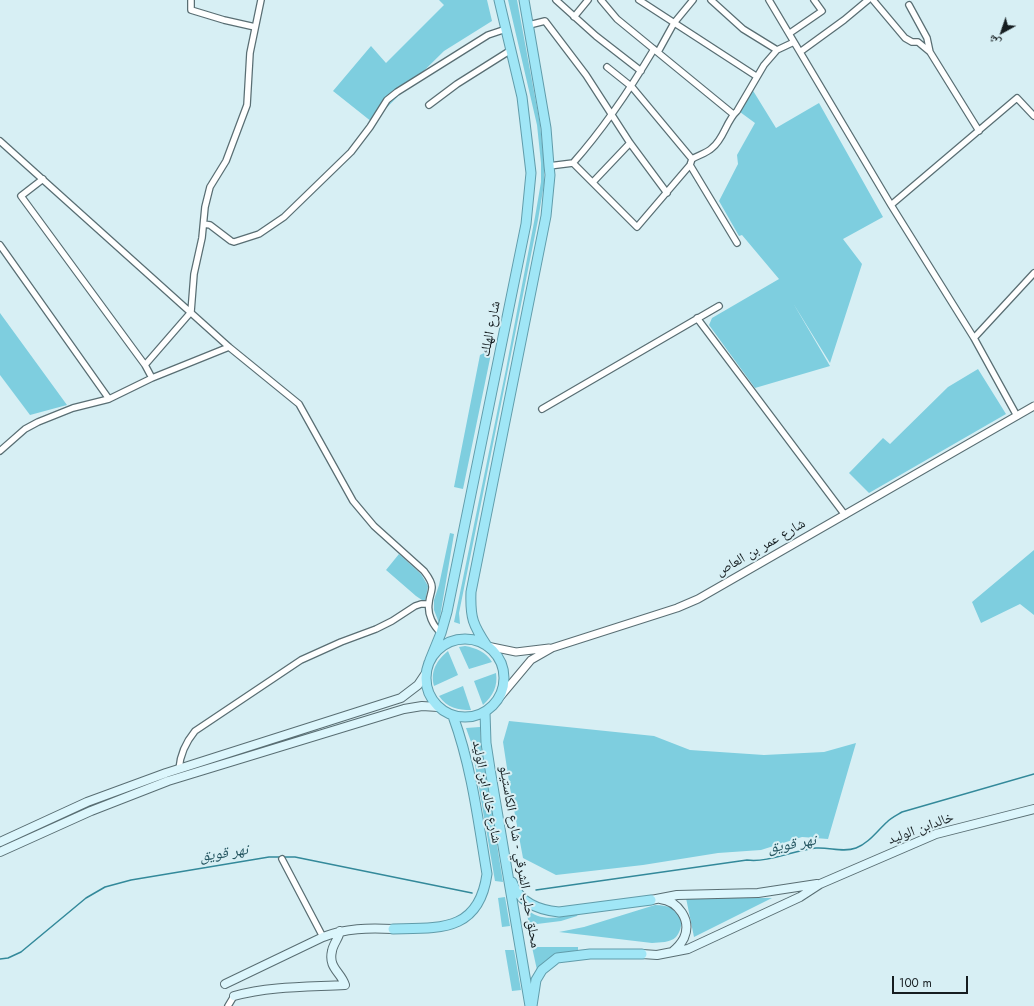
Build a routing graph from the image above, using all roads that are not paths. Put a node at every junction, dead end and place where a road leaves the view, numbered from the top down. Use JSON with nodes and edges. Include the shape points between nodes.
{"nodes":[{"id":1,"x":191,"y":0,"type":"edge"},
{"id":2,"x":261,"y":0,"type":"edge"},
{"id":3,"x":499,"y":0,"type":"edge"},
{"id":4,"x":556,"y":0,"type":"edge"},
{"id":5,"x":588,"y":0,"type":"edge"},
{"id":6,"x":601,"y":0,"type":"edge"},
{"id":7,"x":639,"y":0,"type":"edge"},
{"id":8,"x":693,"y":0,"type":"edge"},
{"id":9,"x":711,"y":0,"type":"edge"},
{"id":10,"x":769,"y":0,"type":"edge"},
{"id":11,"x":814,"y":0,"type":"edge"},
{"id":12,"x":868,"y":0,"type":"edge"},
{"id":13,"x":873,"y":0,"type":"edge"},
{"id":14,"x":526,"y":2,"type":"edge"},
{"id":15,"x":909,"y":5,"type":"dead end"},
{"id":16,"x":574,"y":16,"type":"junction"},
{"id":17,"x":674,"y":23,"type":"junction"},
{"id":18,"x":529,"y":25,"type":"junction"},
{"id":19,"x":255,"y":27,"type":"junction"},
{"id":20,"x":506,"y":29,"type":"junction"},
{"id":21,"x":790,"y":34,"type":"junction"},
{"id":22,"x":794,"y":42,"type":"junction"},
{"id":23,"x":511,"y":50,"type":"junction"},
{"id":24,"x":777,"y":50,"type":"junction"},
{"id":25,"x":656,"y":51,"type":"junction"},
{"id":26,"x":800,"y":52,"type":"junction"},
{"id":27,"x":930,"y":52,"type":"junction"},
{"id":28,"x":607,"y":67,"type":"dead end"},
{"id":29,"x":641,"y":71,"type":"junction"},
{"id":30,"x":756,"y":76,"type":"junction"},
{"id":31,"x":632,"y":87,"type":"junction"},
{"id":32,"x":429,"y":105,"type":"dead end"},
{"id":33,"x":612,"y":114,"type":"junction"},
{"id":34,"x":733,"y":114,"type":"junction"},
{"id":35,"x":1034,"y":116,"type":"edge"},
{"id":36,"x":979,"y":131,"type":"junction"},
{"id":37,"x":0,"y":141,"type":"edge"},
{"id":38,"x":630,"y":143,"type":"junction"},
{"id":39,"x":692,"y":159,"type":"junction"},
{"id":40,"x":573,"y":163,"type":"junction"},
{"id":41,"x":690,"y":165,"type":"junction"},
{"id":42,"x":549,"y":166,"type":"junction"},
{"id":43,"x":44,"y":180,"type":"junction"},
{"id":44,"x":593,"y":182,"type":"junction"},
{"id":45,"x":667,"y":193,"type":"junction"},
{"id":46,"x":891,"y":205,"type":"junction"},
{"id":47,"x":204,"y":224,"type":"junction"},
{"id":48,"x":736,"y":243,"type":"dead end"},
{"id":49,"x":0,"y":245,"type":"edge"},
{"id":50,"x":1034,"y":273,"type":"edge"},
{"id":51,"x":719,"y":306,"type":"dead end"},
{"id":52,"x":191,"y":312,"type":"junction"},
{"id":53,"x":697,"y":318,"type":"junction"},
{"id":54,"x":974,"y":338,"type":"junction"},
{"id":55,"x":229,"y":347,"type":"junction"},
{"id":56,"x":145,"y":365,"type":"junction"},
{"id":57,"x":152,"y":378,"type":"junction"},
{"id":58,"x":109,"y":399,"type":"junction"},
{"id":59,"x":1034,"y":406,"type":"edge"},
{"id":60,"x":542,"y":409,"type":"dead end"},
{"id":61,"x":1017,"y":416,"type":"junction"},
{"id":62,"x":0,"y":451,"type":"edge"},
{"id":63,"x":845,"y":515,"type":"junction"},
{"id":64,"x":428,"y":604,"type":"junction"},
{"id":65,"x":441,"y":633,"type":"junction"},
{"id":66,"x":487,"y":646,"type":"junction"},
{"id":67,"x":552,"y":648,"type":"junction"},
{"id":68,"x":430,"y":660,"type":"junction"},
{"id":69,"x":426,"y":673,"type":"junction"},
{"id":70,"x":500,"y":697,"type":"junction"},
{"id":71,"x":438,"y":707,"type":"junction"},
{"id":72,"x":485,"y":712,"type":"junction"},
{"id":73,"x":453,"y":716,"type":"junction"},
{"id":74,"x":179,"y":769,"type":"junction"},
{"id":75,"x":1034,"y":809,"type":"edge"},
{"id":76,"x":0,"y":842,"type":"edge"},
{"id":77,"x":0,"y":852,"type":"edge"},
{"id":78,"x":282,"y":859,"type":"dead end"},
{"id":79,"x":508,"y":872,"type":"junction"},
{"id":80,"x":820,"y":884,"type":"junction"},
{"id":81,"x":651,"y":900,"type":"junction"},
{"id":82,"x":393,"y":929,"type":"joint"},
{"id":83,"x":340,"y":931,"type":"junction"},
{"id":84,"x":323,"y":937,"type":"junction"},
{"id":85,"x":672,"y":953,"type":"junction"},
{"id":86,"x":642,"y":954,"type":"joint"},
{"id":87,"x":225,"y":984,"type":"dead end"},
{"id":88,"x":234,"y":996,"type":"joint"},
{"id":89,"x":228,"y":1006,"type":"edge"},
{"id":90,"x":531,"y":1006,"type":"edge"}],
"edges":[{"from":1,"to":19,"type":"street","via":[[191,10]]},
{"from":2,"to":19,"type":"street"},
{"from":3,"to":20,"type":"highway","name":"شارع الهلك"},
{"from":4,"to":16,"type":"street"},
{"from":5,"to":16,"type":"street"},
{"from":6,"to":25,"type":"street","via":[[617,19]]},
{"from":7,"to":17,"type":"street"},
{"from":8,"to":17,"type":"street"},
{"from":9,"to":24,"type":"street","via":[[744,29]]},
{"from":10,"to":21,"type":"street"},
{"from":11,"to":21,"type":"street","via":[[822,11]]},
{"from":12,"to":26,"type":"street"},
{"from":13,"to":27,"type":"street","via":[[905,38],[918,42]]},
{"from":14,"to":18,"type":"highway"},
{"from":15,"to":27,"type":"street","via":[[927,38]]},
{"from":16,"to":29,"type":"street"},
{"from":17,"to":25,"type":"street"},
{"from":17,"to":30,"type":"street"},
{"from":18,"to":33,"type":"street","via":[[545,21]]},
{"from":18,"to":42,"type":"highway","via":[[546,128]]},
{"from":19,"to":47,"type":"street","via":[[250,53],[247,105],[226,161],[210,187]]},
{"from":20,"to":23,"type":"highway","name":"شارع الهلك"},
{"from":20,"to":47,"type":"street","via":[[488,35],[387,100],[351,152],[284,217],[266,230],[231,242],[210,225]]},
{"from":21,"to":22,"type":"street"},
{"from":22,"to":24,"type":"street"},
{"from":22,"to":26,"type":"street"},
{"from":23,"to":32,"type":"street"},
{"from":23,"to":65,"type":"highway","name":"شارع الهلك","via":[[522,97],[531,173],[526,224]]},
{"from":24,"to":30,"type":"street"},
{"from":25,"to":29,"type":"street"},
{"from":25,"to":34,"type":"street"},
{"from":26,"to":46,"type":"street"},
{"from":27,"to":36,"type":"street"},
{"from":28,"to":31,"type":"street"},
{"from":29,"to":31,"type":"street"},
{"from":30,"to":34,"type":"street"},
{"from":31,"to":33,"type":"street"},
{"from":31,"to":39,"type":"street"},
{"from":33,"to":38,"type":"street"},
{"from":33,"to":40,"type":"street"},
{"from":34,"to":39,"type":"street","via":[[713,148]]},
{"from":35,"to":36,"type":"street","via":[[1017,98]]},
{"from":36,"to":46,"type":"street"},
{"from":37,"to":43,"type":"street"},
{"from":38,"to":44,"type":"street"},
{"from":38,"to":45,"type":"street"},
{"from":39,"to":41,"type":"street"},
{"from":40,"to":42,"type":"street"},
{"from":40,"to":44,"type":"street"},
{"from":41,"to":45,"type":"street"},
{"from":41,"to":48,"type":"street"},
{"from":42,"to":66,"type":"highway","via":[[546,216],[471,592],[472,620]]},
{"from":43,"to":52,"type":"street"},
{"from":43,"to":56,"type":"street","via":[[22,196]]},
{"from":44,"to":45,"type":"street","via":[[638,227]]},
{"from":46,"to":54,"type":"street"},
{"from":47,"to":52,"type":"street","via":[[194,274]]},
{"from":49,"to":58,"type":"street"},
{"from":50,"to":54,"type":"street"},
{"from":51,"to":53,"type":"street"},
{"from":52,"to":55,"type":"street"},
{"from":52,"to":56,"type":"street"},
{"from":53,"to":60,"type":"street"},
{"from":53,"to":63,"type":"street"},
{"from":54,"to":61,"type":"street"},
{"from":55,"to":57,"type":"street"},
{"from":55,"to":64,"type":"street","via":[[299,404],[353,501],[374,526],[429,578],[432,587]]},
{"from":56,"to":57,"type":"street"},
{"from":57,"to":58,"type":"street"},
{"from":58,"to":62,"type":"street","via":[[73,408],[38,422],[25,429]]},
{"from":59,"to":61,"type":"street","name":"شارع عمر بن العاص"},
{"from":61,"to":63,"type":"street","name":"شارع عمر بن العاص"},
{"from":63,"to":67,"type":"street","name":"شارع عمر بن العاص","via":[[698,599]]},
{"from":64,"to":65,"type":"street","via":[[434,628]]},
{"from":64,"to":74,"type":"street","via":[[414,606],[380,627],[294,664],[195,731],[186,745]]},
{"from":65,"to":68,"type":"highway","name":"شارع الهلك"},
{"from":66,"to":67,"type":"street","via":[[516,652]]},
{"from":66,"to":68,"type":"highway","via":[[475,640],[455,640],[438,649]]},
{"from":66,"to":70,"type":"highway","via":[[502,664],[504,686]]},
{"from":67,"to":70,"type":"street","name":"شارع عمر بن العاص","via":[[531,660]]},
{"from":68,"to":69,"type":"highway"},
{"from":69,"to":71,"type":"highway","via":[[428,692]]},
{"from":69,"to":74,"type":"main road","via":[[418,685],[401,698]]},
{"from":70,"to":72,"type":"highway"},
{"from":71,"to":73,"type":"highway"},
{"from":71,"to":77,"type":"main road","via":[[404,708],[168,781],[91,811]]},
{"from":72,"to":73,"type":"highway","via":[[467,718]]},
{"from":72,"to":79,"type":"highway","name":"محلق حلب الشرقي - شارع الكاستيلو","via":[[486,743]]},
{"from":73,"to":82,"type":"highway","name":"شارع خالد ابن الوليد","via":[[470,768],[487,874],[486,885],[478,903],[460,922],[435,928]]},
{"from":74,"to":76,"type":"main road","via":[[87,802]]},
{"from":75,"to":80,"type":"main road","name":"خالدابن الوليد","via":[[936,834]]},
{"from":78,"to":84,"type":"street"},
{"from":79,"to":81,"type":"highway","via":[[517,892],[530,905],[548,911],[559,912]]},
{"from":79,"to":90,"type":"highway","name":"محلق حلب الشرقي - شارع الكاستيلو"},
{"from":80,"to":81,"type":"main road","via":[[758,893],[677,895]]},
{"from":80,"to":85,"type":"main road","via":[[800,897],[702,944]]},
{"from":81,"to":85,"type":"main road","via":[[671,902],[679,908],[684,917],[685,937]]},
{"from":82,"to":83,"type":"main road"},
{"from":83,"to":84,"type":"main road"},
{"from":83,"to":88,"type":"main road","via":[[332,950],[331,961],[345,985],[274,988]]},
{"from":84,"to":87,"type":"main road"},
{"from":85,"to":86,"type":"main road"},
{"from":86,"to":90,"type":"highway","via":[[590,954],[557,958],[542,970],[536,980]]},
{"from":88,"to":89,"type":"street"}]}
